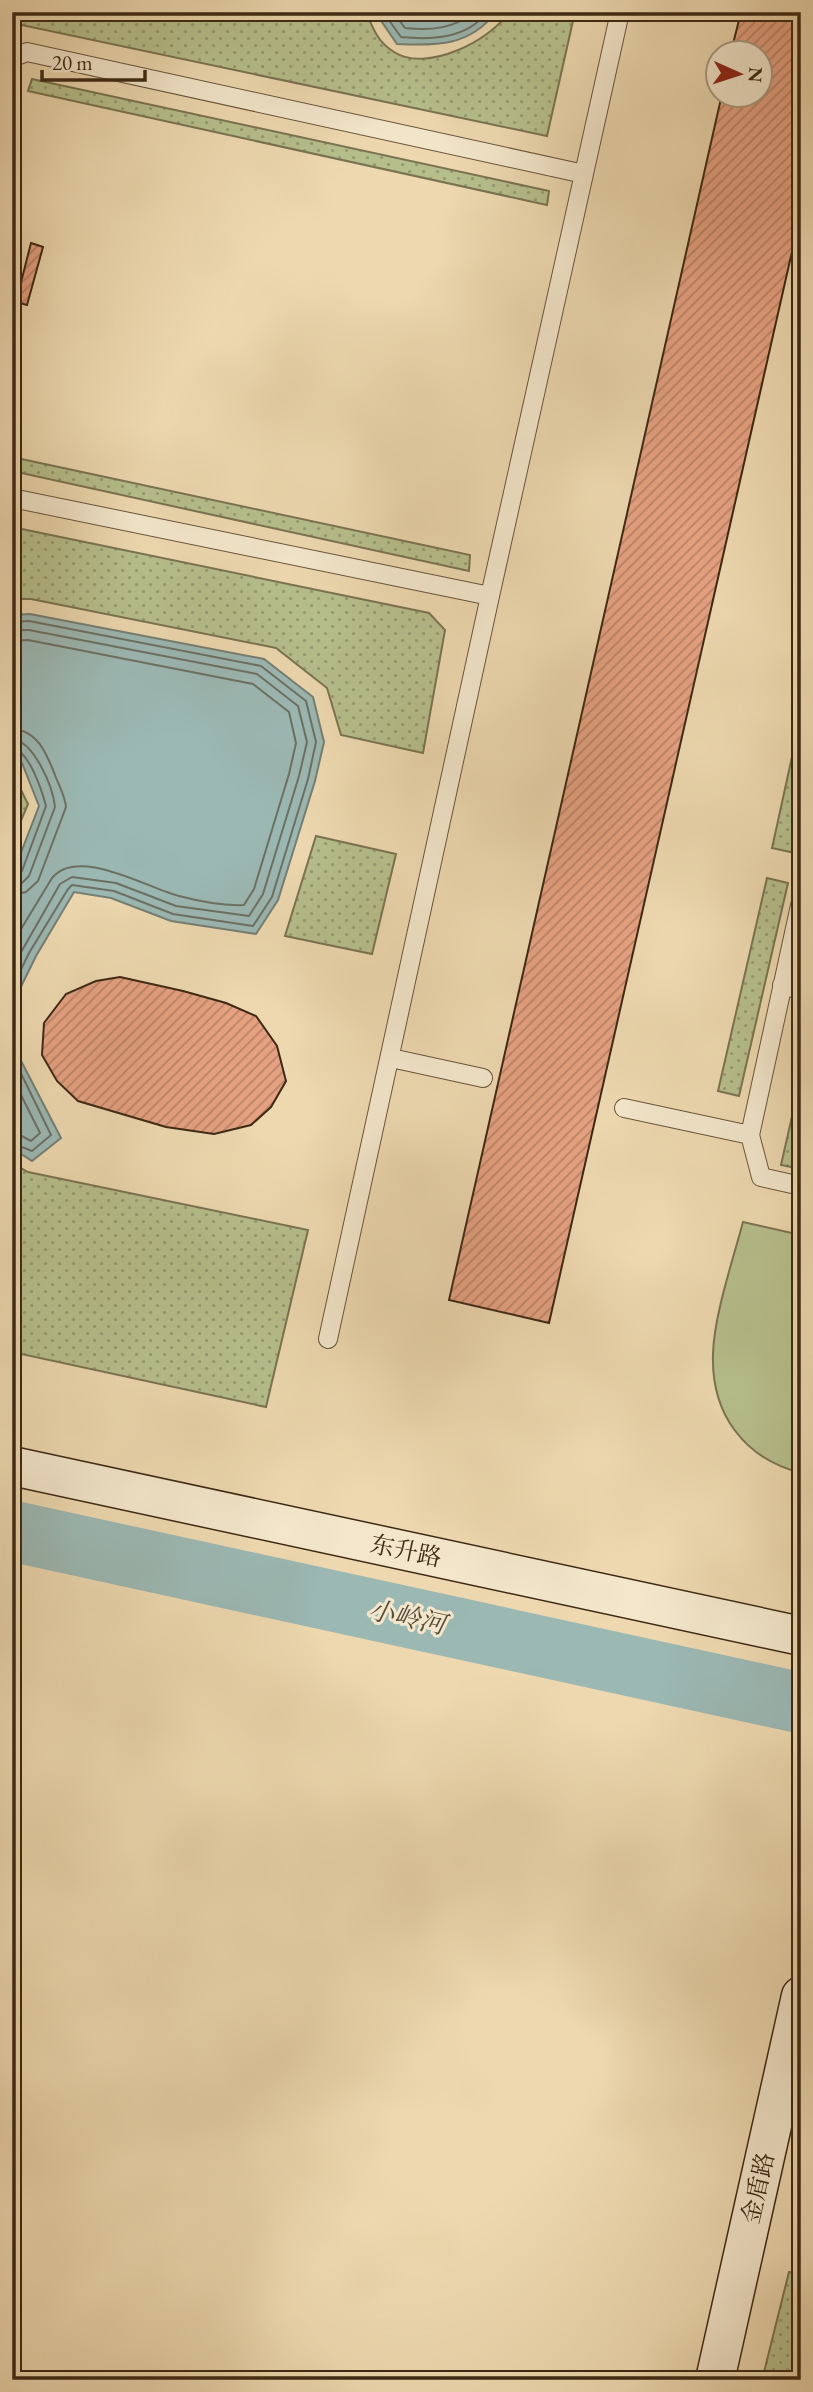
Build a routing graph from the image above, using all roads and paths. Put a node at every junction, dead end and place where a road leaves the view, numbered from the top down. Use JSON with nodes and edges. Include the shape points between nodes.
{"nodes":[{"id":1,"x":620,"y":12,"type":"edge"},
{"id":2,"x":12,"y":58,"type":"edge"},
{"id":3,"x":584,"y":174,"type":"junction"},
{"id":4,"x":12,"y":498,"type":"edge"},
{"id":5,"x":490,"y":596,"type":"junction"},
{"id":6,"x":801,"y":901,"type":"edge"},
{"id":7,"x":782,"y":985,"type":"junction"},
{"id":8,"x":801,"y":990,"type":"edge"},
{"id":9,"x":391,"y":1058,"type":"junction"},
{"id":10,"x":483,"y":1078,"type":"dead end"},
{"id":11,"x":624,"y":1108,"type":"dead end"},
{"id":12,"x":750,"y":1135,"type":"junction"},
{"id":13,"x":801,"y":1186,"type":"edge"},
{"id":14,"x":328,"y":1339,"type":"dead end"},
{"id":15,"x":12,"y":1466,"type":"edge"},
{"id":16,"x":801,"y":1636,"type":"edge"},
{"id":17,"x":801,"y":1996,"type":"edge"},
{"id":18,"x":715,"y":2380,"type":"edge"}],
"edges":[{"from":1,"to":3,"type":"lane"},
{"from":2,"to":3,"type":"lane","via":[[27,52]]},
{"from":3,"to":5,"type":"lane"},
{"from":4,"to":5,"type":"lane"},
{"from":5,"to":9,"type":"lane"},
{"from":6,"to":7,"type":"lane"},
{"from":7,"to":8,"type":"lane"},
{"from":7,"to":12,"type":"lane"},
{"from":9,"to":10,"type":"lane"},
{"from":9,"to":14,"type":"lane"},
{"from":11,"to":12,"type":"lane"},
{"from":12,"to":13,"type":"lane","via":[[761,1177]]},
{"from":15,"to":16,"type":"street","name":"东升路"},
{"from":17,"to":18,"type":"street","name":"金盾路"}]}
